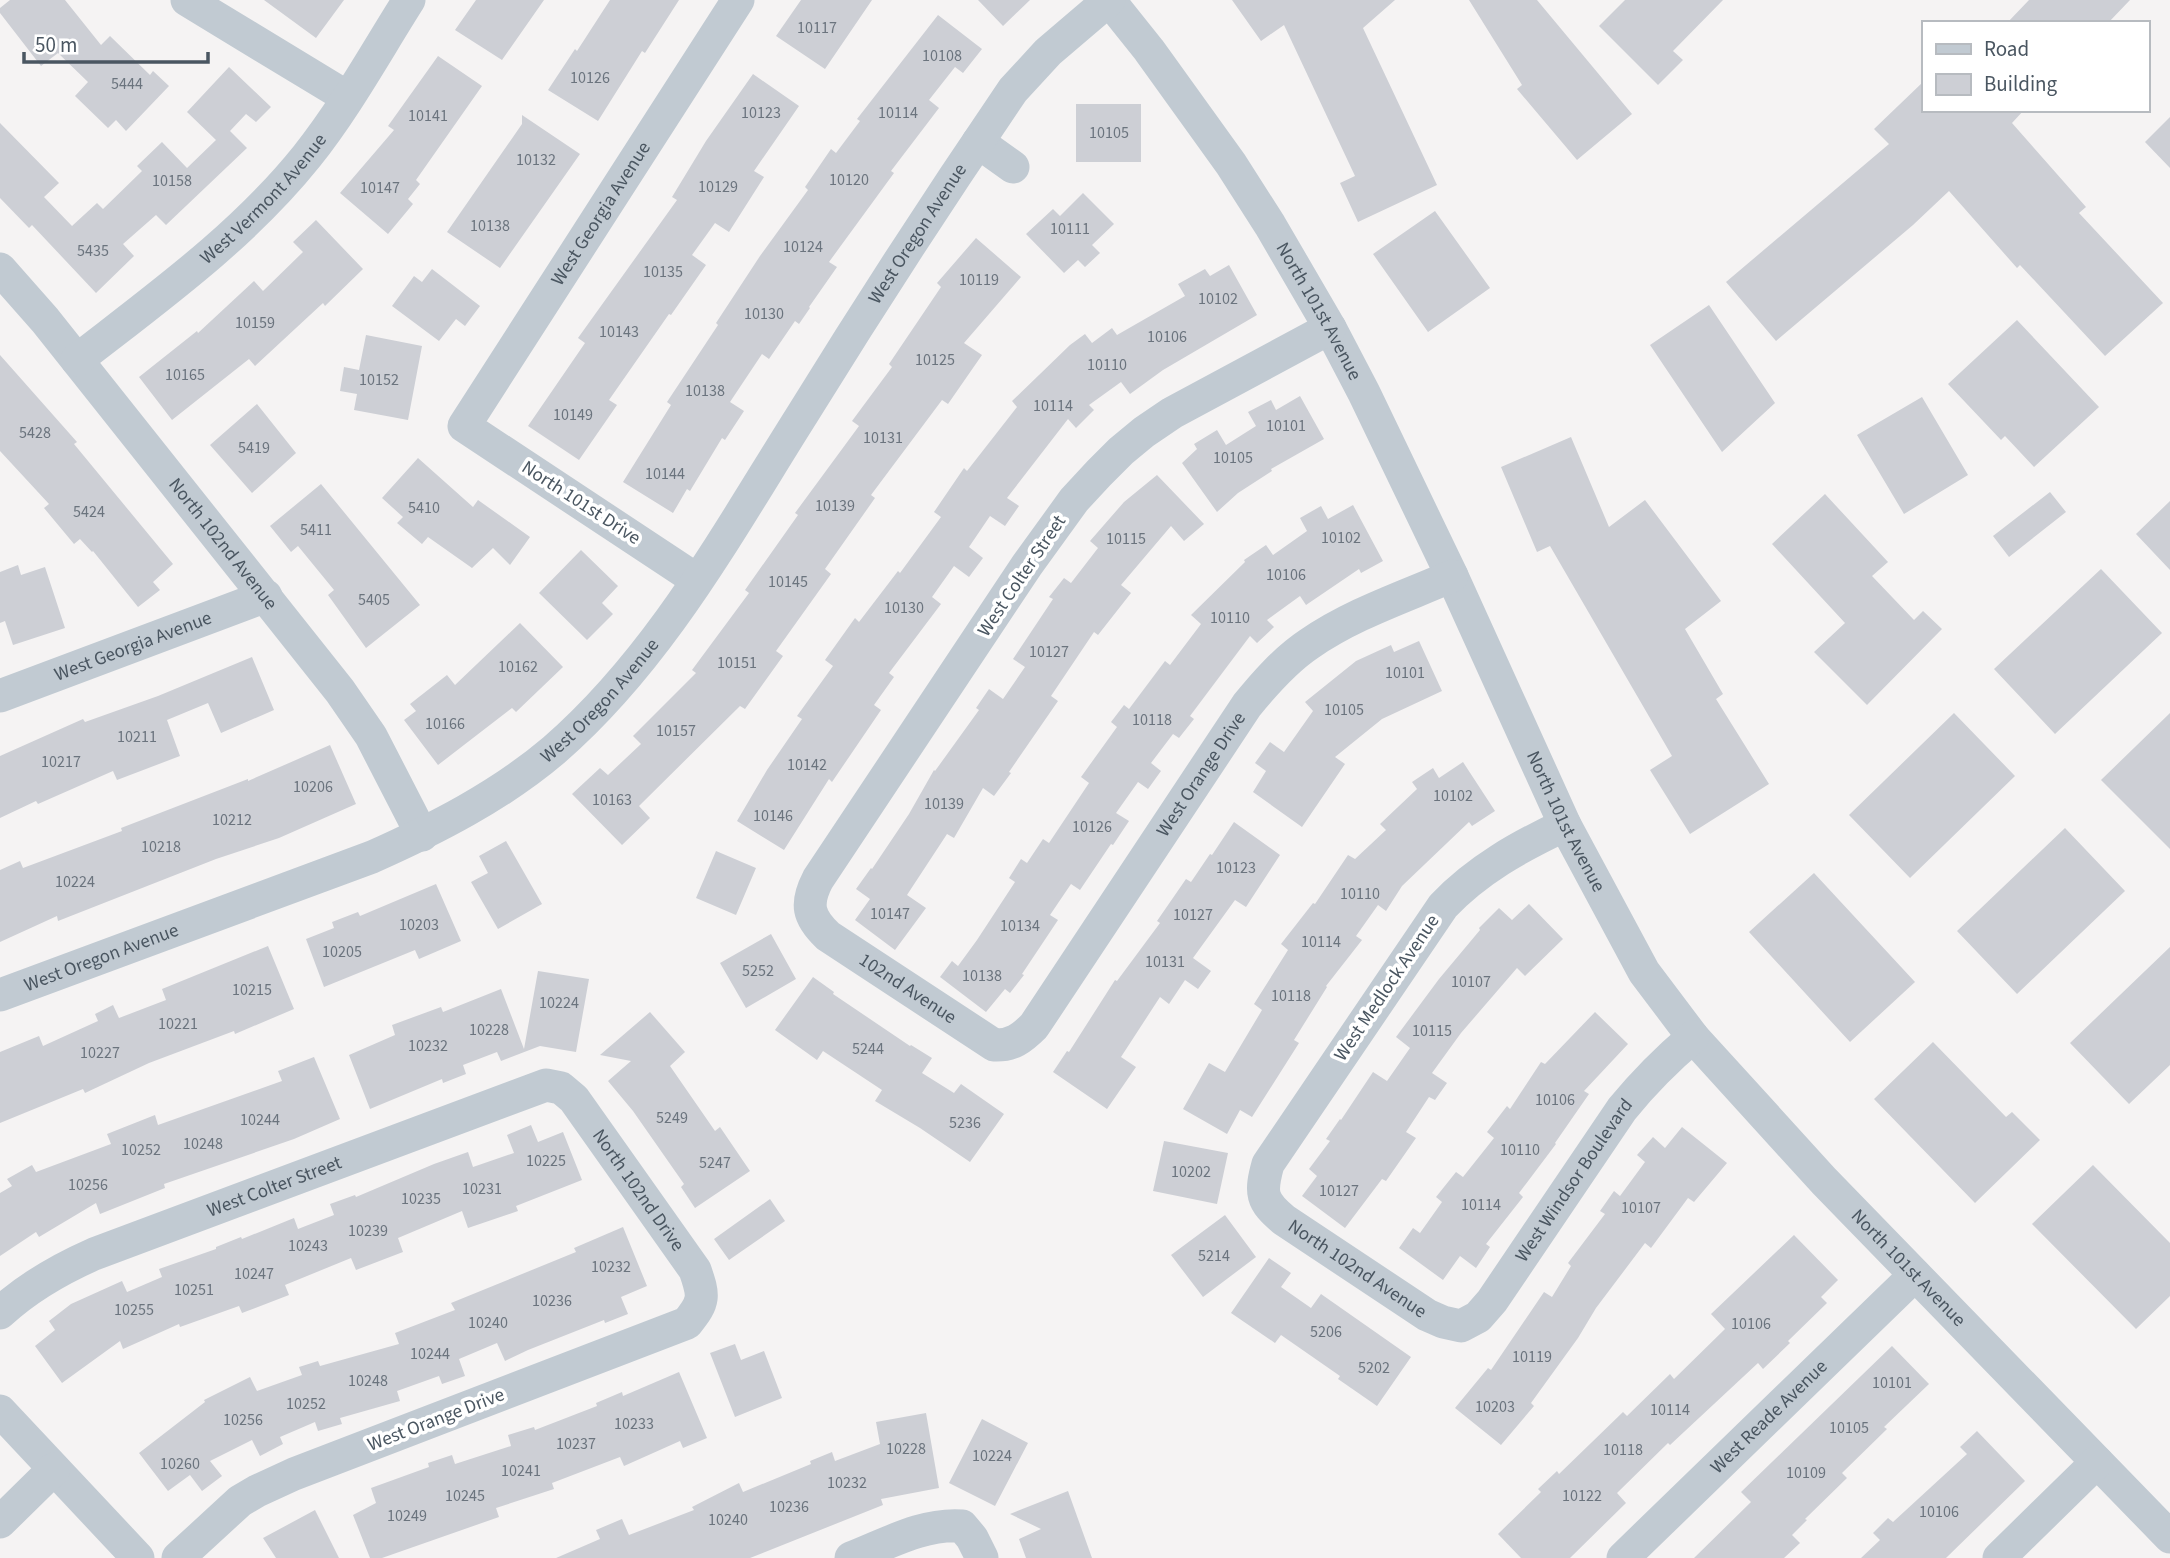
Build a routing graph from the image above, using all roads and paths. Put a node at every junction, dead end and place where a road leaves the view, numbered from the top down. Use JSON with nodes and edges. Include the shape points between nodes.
{"nodes":[{"id":1,"x":187,"y":0,"type":"edge"},
{"id":2,"x":409,"y":0,"type":"edge"},
{"id":3,"x":738,"y":0,"type":"edge"},
{"id":4,"x":1109,"y":0,"type":"edge"},
{"id":5,"x":347,"y":97,"type":"junction"},
{"id":6,"x":978,"y":142,"type":"junction"},
{"id":7,"x":1013,"y":167,"type":"dead end"},
{"id":8,"x":0,"y":269,"type":"edge"},
{"id":9,"x":1330,"y":328,"type":"junction"},
{"id":10,"x":77,"y":360,"type":"junction"},
{"id":11,"x":464,"y":426,"type":"joint"},
{"id":12,"x":1452,"y":576,"type":"junction"},
{"id":13,"x":697,"y":580,"type":"junction"},
{"id":14,"x":266,"y":596,"type":"junction"},
{"id":15,"x":0,"y":696,"type":"edge"},
{"id":16,"x":1565,"y":825,"type":"junction"},
{"id":17,"x":422,"y":835,"type":"junction"},
{"id":18,"x":811,"y":915,"type":"joint"},
{"id":19,"x":0,"y":995,"type":"edge"},
{"id":20,"x":1693,"y":1037,"type":"junction"},
{"id":21,"x":1013,"y":1043,"type":"joint"},
{"id":22,"x":561,"y":1088,"type":"joint"},
{"id":23,"x":1263,"y":1197,"type":"joint"},
{"id":24,"x":1915,"y":1275,"type":"junction"},
{"id":25,"x":703,"y":1301,"type":"joint"},
{"id":26,"x":0,"y":1312,"type":"edge"},
{"id":27,"x":1461,"y":1326,"type":"joint"},
{"id":28,"x":0,"y":1411,"type":"edge"},
{"id":29,"x":2097,"y":1462,"type":"junction"},
{"id":30,"x":54,"y":1469,"type":"junction"},
{"id":31,"x":0,"y":1522,"type":"edge"},
{"id":32,"x":2170,"y":1537,"type":"edge"},
{"id":33,"x":138,"y":1558,"type":"edge"},
{"id":34,"x":178,"y":1558,"type":"edge"},
{"id":35,"x":851,"y":1558,"type":"edge"},
{"id":36,"x":982,"y":1558,"type":"edge"},
{"id":37,"x":1623,"y":1558,"type":"edge"},
{"id":38,"x":1999,"y":1558,"type":"edge"}],
"edges":[{"from":1,"to":5,"type":"street"},
{"from":2,"to":5,"type":"street","name":"West Vermont Avenue"},
{"from":3,"to":11,"type":"street","name":"West Georgia Avenue"},
{"from":4,"to":6,"type":"street","name":"West Oregon Avenue","via":[[1030,71]]},
{"from":4,"to":9,"type":"street","name":"North 101st Avenue","via":[[1231,164]]},
{"from":5,"to":10,"type":"street","name":"West Vermont Avenue","via":[[308,155],[267,201],[167,290]]},
{"from":6,"to":7,"type":"street","name":"West Oregon Avenue"},
{"from":6,"to":13,"type":"street","name":"West Oregon Avenue"},
{"from":8,"to":10,"type":"street","name":"North 102nd Avenue"},
{"from":9,"to":12,"type":"street","name":"North 101st Avenue"},
{"from":9,"to":18,"type":"street","name":"West Colter Street","via":[[1144,432],[1074,500],[818,879],[810,894]]},
{"from":10,"to":14,"type":"street","name":"North 102nd Avenue"},
{"from":11,"to":13,"type":"street","name":"North 101st Drive"},
{"from":12,"to":16,"type":"street","name":"North 101st Avenue"},
{"from":12,"to":21,"type":"street","name":"West Orange Drive","via":[[1328,631],[1263,686],[1034,1026]]},
{"from":13,"to":17,"type":"street","name":"West Oregon Avenue","via":[[629,674],[591,715],[511,782]]},
{"from":14,"to":15,"type":"street","name":"West Georgia Avenue"},
{"from":14,"to":17,"type":"street","name":"North 102nd Avenue","via":[[371,736]]},
{"from":16,"to":20,"type":"street","name":"North 101st Avenue","via":[[1644,972]]},
{"from":16,"to":23,"type":"street","name":"West Medlock Avenue","via":[[1480,873],[1443,906],[1268,1164]]},
{"from":17,"to":19,"type":"street","name":"West Oregon Avenue"},
{"from":18,"to":21,"type":"street","name":"102nd Avenue","via":[[828,936],[995,1045]]},
{"from":20,"to":24,"type":"street","name":"North 101st Avenue"},
{"from":20,"to":27,"type":"street","name":"West Windsor Boulevard","via":[[1622,1109],[1492,1301],[1478,1317]]},
{"from":22,"to":25,"type":"street","name":"North 102nd Drive","via":[[574,1098],[695,1270]]},
{"from":22,"to":26,"type":"street","name":"West Colter Street","via":[[546,1084],[528,1090],[94,1254],[60,1269]]},
{"from":23,"to":27,"type":"street","name":"North 102nd Avenue","via":[[1284,1220],[1427,1315]]},
{"from":24,"to":29,"type":"street","name":"North 101st Avenue"},
{"from":24,"to":37,"type":"street","name":"West Reade Avenue"},
{"from":25,"to":34,"type":"street","name":"West Orange Drive","via":[[687,1323],[675,1329],[257,1491],[224,1514]]},
{"from":28,"to":30,"type":"street"},
{"from":29,"to":32,"type":"street","name":"North 101st Avenue"},
{"from":29,"to":38,"type":"street"},
{"from":30,"to":31,"type":"street"},
{"from":30,"to":33,"type":"street"},
{"from":35,"to":36,"type":"street","via":[[927,1528],[947,1525],[962,1526]]}]}
